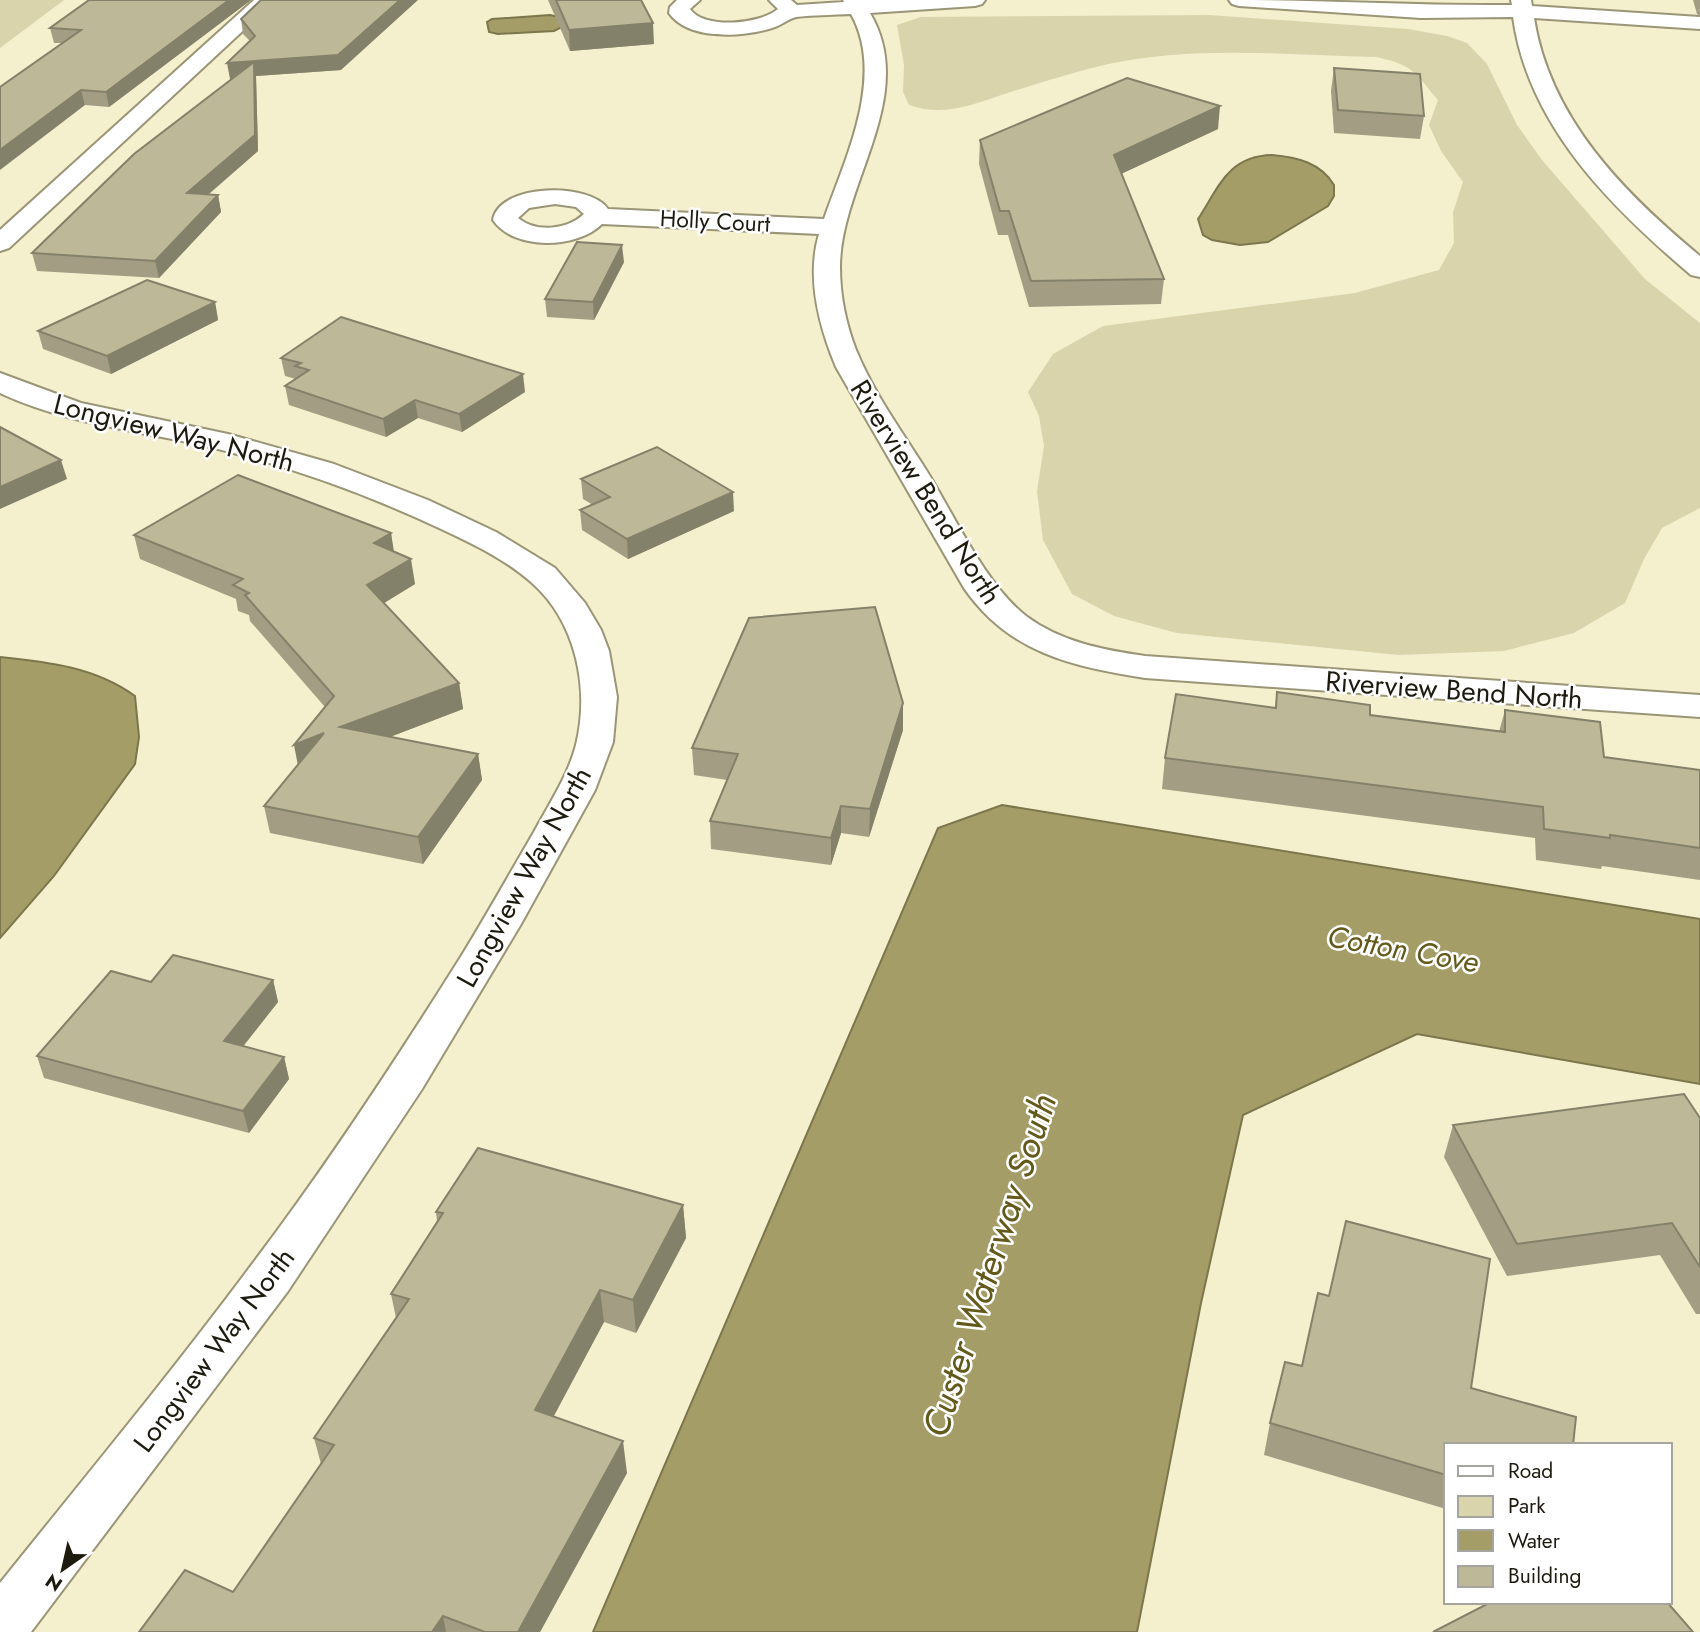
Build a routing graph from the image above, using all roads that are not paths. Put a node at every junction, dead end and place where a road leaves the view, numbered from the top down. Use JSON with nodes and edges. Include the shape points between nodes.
{"nodes":[{"id":1,"x":266,"y":0,"type":"edge"},
{"id":2,"x":690,"y":0,"type":"edge"},
{"id":3,"x":975,"y":0,"type":"edge"},
{"id":4,"x":1239,"y":0,"type":"edge"},
{"id":5,"x":1455,"y":0,"type":"edge"},
{"id":6,"x":1324,"y":3,"type":"edge"},
{"id":7,"x":856,"y":4,"type":"edge"},
{"id":8,"x":1522,"y":5,"type":"edge"},
{"id":9,"x":783,"y":6,"type":"edge"},
{"id":10,"x":1700,"y":23,"type":"edge"},
{"id":11,"x":596,"y":216,"type":"dead end"},
{"id":12,"x":834,"y":227,"type":"junction"},
{"id":13,"x":0,"y":243,"type":"edge"},
{"id":14,"x":1700,"y":270,"type":"edge"},
{"id":15,"x":0,"y":382,"type":"edge"},
{"id":16,"x":1700,"y":706,"type":"edge"},
{"id":17,"x":0,"y":1627,"type":"edge"}],
"edges":[{"from":1,"to":13,"type":"street"},
{"from":2,"to":9,"type":"street","via":[[679,13],[708,26],[756,26],[777,20]]},
{"from":3,"to":7,"type":"street"},
{"from":4,"to":6,"type":"street"},
{"from":5,"to":8,"type":"street"},
{"from":6,"to":8,"type":"street","via":[[1421,12]]},
{"from":7,"to":9,"type":"street"},
{"from":7,"to":12,"type":"street","name":"Riverview Bend North","via":[[875,51],[876,74],[866,128]]},
{"from":8,"to":10,"type":"street"},
{"from":8,"to":14,"type":"street","via":[[1536,68],[1562,123],[1621,197]]},
{"from":11,"to":12,"type":"street","name":"Holly Court"},
{"from":12,"to":16,"type":"street","name":"Riverview Bend North","via":[[828,248],[829,298],[844,357],[981,588],[1002,616],[1032,636],[1080,655],[1145,667]]},
{"from":15,"to":17,"type":"street","name":"Longview Way North","via":[[60,407],[316,467],[488,539],[517,556],[562,594],[589,641],[600,698],[594,745],[570,802],[440,1025],[269,1279]]}]}
